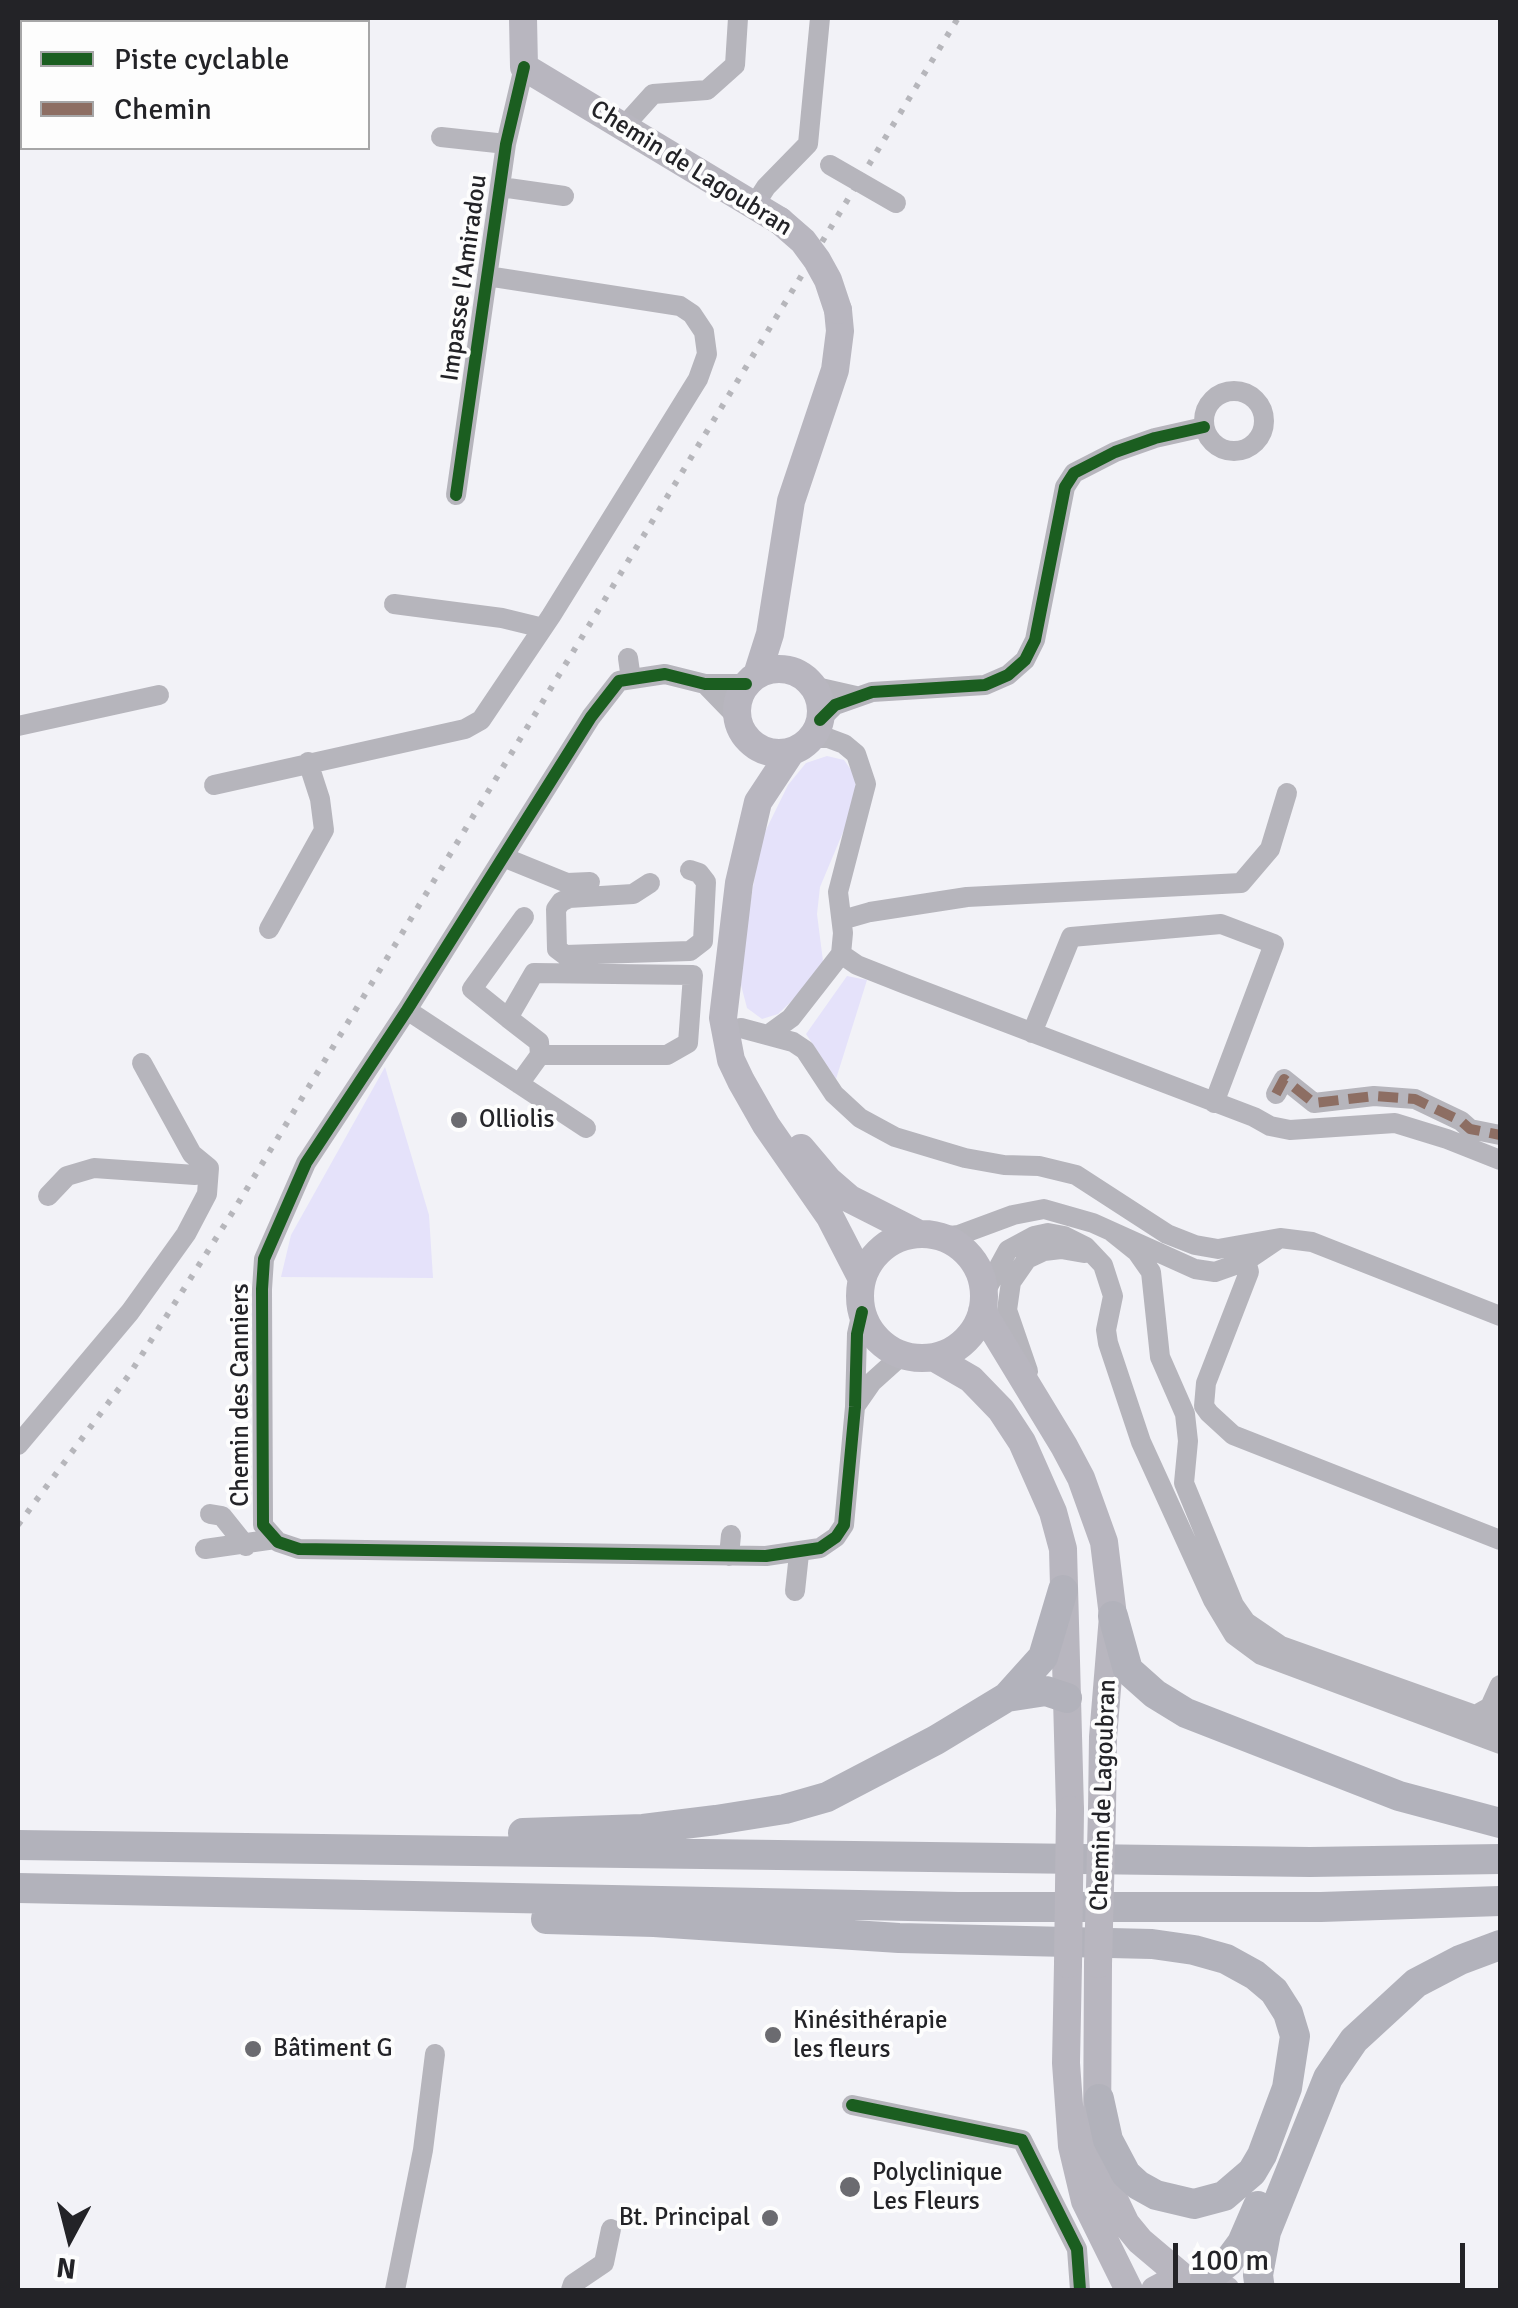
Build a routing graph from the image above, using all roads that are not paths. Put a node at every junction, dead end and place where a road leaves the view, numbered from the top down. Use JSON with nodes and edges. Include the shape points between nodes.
{"nodes":[{"id":1,"x":523,"y":18,"type":"edge"},
{"id":2,"x":738,"y":18,"type":"edge"},
{"id":3,"x":820,"y":18,"type":"edge"},
{"id":4,"x":524,"y":67,"type":"junction"},
{"id":5,"x":625,"y":125,"type":"junction"},
{"id":6,"x":441,"y":137,"type":"dead end"},
{"id":7,"x":506,"y":144,"type":"junction"},
{"id":8,"x":808,"y":144,"type":"junction"},
{"id":9,"x":500,"y":186,"type":"junction"},
{"id":10,"x":564,"y":196,"type":"dead end"},
{"id":11,"x":896,"y":202,"type":"dead end"},
{"id":12,"x":754,"y":204,"type":"junction"},
{"id":13,"x":487,"y":276,"type":"junction"},
{"id":14,"x":1204,"y":427,"type":"dead end"},
{"id":15,"x":456,"y":496,"type":"dead end"},
{"id":16,"x":394,"y":604,"type":"dead end"},
{"id":17,"x":543,"y":628,"type":"junction"},
{"id":18,"x":770,"y":634,"type":"junction"},
{"id":19,"x":802,"y":679,"type":"junction"},
{"id":20,"x":752,"y":680,"type":"junction"},
{"id":21,"x":704,"y":684,"type":"junction"},
{"id":22,"x":159,"y":695,"type":"dead end"},
{"id":23,"x":856,"y":696,"type":"junction"},
{"id":24,"x":18,"y":726,"type":"edge"},
{"id":25,"x":742,"y":728,"type":"junction"},
{"id":26,"x":808,"y":736,"type":"junction"},
{"id":27,"x":308,"y":762,"type":"junction"},
{"id":28,"x":214,"y":785,"type":"dead end"},
{"id":29,"x":1287,"y":793,"type":"dead end"},
{"id":30,"x":758,"y":802,"type":"junction"},
{"id":31,"x":503,"y":857,"type":"junction"},
{"id":32,"x":690,"y":870,"type":"dead end"},
{"id":33,"x":590,"y":882,"type":"dead end"},
{"id":34,"x":650,"y":884,"type":"dead end"},
{"id":35,"x":524,"y":917,"type":"dead end"},
{"id":36,"x":842,"y":920,"type":"junction"},
{"id":37,"x":269,"y":929,"type":"dead end"},
{"id":38,"x":841,"y":954,"type":"junction"},
{"id":39,"x":727,"y":982,"type":"junction"},
{"id":40,"x":407,"y":1010,"type":"junction"},
{"id":41,"x":508,"y":1018,"type":"junction"},
{"id":42,"x":755,"y":1031,"type":"junction"},
{"id":43,"x":1032,"y":1032,"type":"junction"},
{"id":44,"x":540,"y":1055,"type":"junction"},
{"id":45,"x":142,"y":1063,"type":"dead end"},
{"id":46,"x":519,"y":1084,"type":"junction"},
{"id":47,"x":1276,"y":1094,"type":"dead end"},
{"id":48,"x":1214,"y":1103,"type":"junction"},
{"id":49,"x":586,"y":1128,"type":"dead end"},
{"id":50,"x":1500,"y":1135,"type":"edge"},
{"id":51,"x":1500,"y":1160,"type":"edge"},
{"id":52,"x":209,"y":1168,"type":"junction"},
{"id":53,"x":48,"y":1196,"type":"dead end"},
{"id":54,"x":1112,"y":1232,"type":"junction"},
{"id":55,"x":930,"y":1236,"type":"junction"},
{"id":56,"x":1280,"y":1238,"type":"junction"},
{"id":57,"x":1090,"y":1254,"type":"junction"},
{"id":58,"x":1246,"y":1261,"type":"junction"},
{"id":59,"x":862,"y":1279,"type":"junction"},
{"id":60,"x":983,"y":1302,"type":"junction"},
{"id":61,"x":862,"y":1312,"type":"junction"},
{"id":62,"x":1500,"y":1316,"type":"edge"},
{"id":63,"x":902,"y":1355,"type":"junction"},
{"id":64,"x":933,"y":1357,"type":"junction"},
{"id":65,"x":1033,"y":1393,"type":"junction"},
{"id":66,"x":855,"y":1406,"type":"junction"},
{"id":67,"x":18,"y":1445,"type":"edge"},
{"id":68,"x":210,"y":1514,"type":"dead end"},
{"id":69,"x":276,"y":1539,"type":"junction"},
{"id":70,"x":1500,"y":1540,"type":"edge"},
{"id":71,"x":246,"y":1546,"type":"junction"},
{"id":72,"x":205,"y":1550,"type":"dead end"},
{"id":73,"x":799,"y":1554,"type":"junction"},
{"id":74,"x":1063,"y":1590,"type":"junction"},
{"id":75,"x":795,"y":1591,"type":"dead end"},
{"id":76,"x":1113,"y":1616,"type":"junction"},
{"id":77,"x":1500,"y":1685,"type":"edge"},
{"id":78,"x":1007,"y":1697,"type":"junction"},
{"id":79,"x":1067,"y":1698,"type":"junction"},
{"id":80,"x":1494,"y":1725,"type":"edge"},
{"id":81,"x":1103,"y":1737,"type":"junction"},
{"id":82,"x":1500,"y":1823,"type":"edge"},
{"id":83,"x":18,"y":1844,"type":"edge"},
{"id":84,"x":170,"y":1847,"type":"junction"},
{"id":85,"x":1500,"y":1859,"type":"edge"},
{"id":86,"x":18,"y":1888,"type":"edge"},
{"id":87,"x":360,"y":1894,"type":"junction"},
{"id":88,"x":1500,"y":1902,"type":"edge"},
{"id":89,"x":1500,"y":1944,"type":"edge"},
{"id":90,"x":1295,"y":2036,"type":"junction"},
{"id":91,"x":434,"y":2054,"type":"dead end"},
{"id":92,"x":1099,"y":2099,"type":"junction"},
{"id":93,"x":852,"y":2105,"type":"dead end"},
{"id":94,"x":611,"y":2229,"type":"dead end"},
{"id":95,"x":1205,"y":2284,"type":"edge"},
{"id":96,"x":396,"y":2290,"type":"edge"},
{"id":97,"x":571,"y":2290,"type":"edge"},
{"id":98,"x":1080,"y":2290,"type":"edge"},
{"id":99,"x":1130,"y":2290,"type":"edge"},
{"id":100,"x":1155,"y":2290,"type":"edge"},
{"id":101,"x":1260,"y":2290,"type":"edge"}],
"edges":[{"from":1,"to":4,"type":"main road"},
{"from":2,"to":5,"type":"street","via":[[735,65],[707,90],[654,94]]},
{"from":3,"to":8,"type":"street"},
{"from":4,"to":5,"type":"main road","name":"Chemin de Lagoubran"},
{"from":4,"to":7,"type":"street","name":"Impasse l'Amiradou"},
{"from":5,"to":12,"type":"main road","name":"Chemin de Lagoubran"},
{"from":6,"to":7,"type":"street"},
{"from":7,"to":9,"type":"street","name":"Impasse l'Amiradou"},
{"from":8,"to":11,"type":"street","bridge":true,"via":[[830,165]]},
{"from":8,"to":12,"type":"street"},
{"from":9,"to":10,"type":"street"},
{"from":9,"to":13,"type":"street","name":"Impasse l'Amiradou"},
{"from":12,"to":18,"type":"main road","name":"Chemin de Lagoubran","bridge":true,"via":[[803,241],[838,310],[836,370],[791,501]]},
{"from":13,"to":15,"type":"street","name":"Impasse l'Amiradou"},
{"from":13,"to":17,"type":"street","name":"Impasse l'Amiradou","via":[[670,302],[692,314],[704,332],[707,354],[698,379]]},
{"from":14,"to":23,"type":"street","via":[[1115,452],[1074,473],[1065,487],[1035,640],[1008,674],[984,685]]},
{"from":16,"to":17,"type":"street"},
{"from":17,"to":27,"type":"street","name":"Impasse l'Amiradou","via":[[481,720]]},
{"from":18,"to":19,"type":"main road"},
{"from":18,"to":20,"type":"main road","name":"Chemin de Lagoubran"},
{"from":19,"to":20,"type":"main road","via":[[780,670]]},
{"from":19,"to":23,"type":"street"},
{"from":19,"to":26,"type":"main road","via":[[818,696]]},
{"from":20,"to":21,"type":"street","name":"Chemin des Canniers"},
{"from":20,"to":25,"type":"main road","via":[[737,706]]},
{"from":21,"to":25,"type":"street"},
{"from":21,"to":31,"type":"street","name":"Chemin des Canniers","via":[[629,668]]},
{"from":22,"to":24,"type":"street"},
{"from":23,"to":26,"type":"street","via":[[835,705]]},
{"from":25,"to":26,"type":"main road","via":[[768,752]]},
{"from":25,"to":30,"type":"main road","via":[[756,769]]},
{"from":26,"to":30,"type":"main road"},
{"from":26,"to":36,"type":"street","via":[[844,744],[856,754],[866,784],[838,892]]},
{"from":27,"to":28,"type":"street","name":"Impasse l'Amiradou"},
{"from":27,"to":37,"type":"street","via":[[324,830]]},
{"from":29,"to":36,"type":"street","via":[[1270,849],[1241,883],[966,897]]},
{"from":30,"to":39,"type":"main road"},
{"from":31,"to":33,"type":"street","via":[[567,883]]},
{"from":31,"to":40,"type":"street","name":"Chemin des Canniers"},
{"from":32,"to":34,"type":"street","via":[[706,882],[703,941],[690,950],[557,950],[561,902],[633,894]]},
{"from":35,"to":41,"type":"street","via":[[472,989]]},
{"from":36,"to":38,"type":"street"},
{"from":38,"to":42,"type":"street","via":[[791,1018]]},
{"from":38,"to":43,"type":"street"},
{"from":39,"to":42,"type":"main road"},
{"from":39,"to":59,"type":"main road","via":[[723,1018],[731,1060]]},
{"from":40,"to":46,"type":"street"},
{"from":40,"to":69,"type":"street","name":"Chemin des Canniers","via":[[306,1163],[264,1259],[262,1509]]},
{"from":41,"to":44,"type":"street","via":[[539,1042]]},
{"from":41,"to":44,"type":"street","via":[[534,974],[693,975],[688,1043],[667,1055]]},
{"from":42,"to":55,"type":"main road","via":[[764,1092],[816,1165],[850,1199]]},
{"from":42,"to":56,"type":"street","via":[[805,1050],[834,1094],[895,1137],[965,1158],[1076,1175],[1167,1234],[1195,1244],[1218,1250]]},
{"from":43,"to":48,"type":"street"},
{"from":43,"to":48,"type":"street","via":[[1071,937],[1222,924],[1274,944]]},
{"from":44,"to":46,"type":"street"},
{"from":45,"to":52,"type":"street","via":[[192,1154]]},
{"from":46,"to":49,"type":"street"},
{"from":47,"to":50,"type":"street","via":[[1284,1079],[1314,1103],[1415,1099],[1470,1129]]},
{"from":48,"to":51,"type":"street","via":[[1290,1130],[1394,1123]]},
{"from":52,"to":53,"type":"street","via":[[195,1174],[94,1168],[66,1176]]},
{"from":52,"to":67,"type":"street","via":[[207,1194],[186,1234]]},
{"from":54,"to":55,"type":"street","via":[[1044,1209],[959,1235]]},
{"from":54,"to":58,"type":"street","via":[[1194,1269],[1215,1272]]},
{"from":54,"to":80,"type":"street","via":[[1150,1272],[1160,1356],[1186,1414],[1184,1482],[1246,1622],[1281,1646]]},
{"from":55,"to":59,"type":"main road","via":[[890,1243]]},
{"from":55,"to":60,"type":"main road","via":[[971,1258]]},
{"from":56,"to":58,"type":"street"},
{"from":56,"to":62,"type":"street","via":[[1312,1242]]},
{"from":57,"to":60,"type":"street","via":[[1064,1236],[1034,1236],[1008,1250]]},
{"from":57,"to":65,"type":"street","via":[[1044,1250],[1027,1259],[1011,1282],[1008,1310]]},
{"from":57,"to":80,"type":"street","via":[[1103,1266],[1113,1296],[1108,1342],[1141,1442],[1234,1634],[1261,1655]]},
{"from":58,"to":70,"type":"street","via":[[1250,1272],[1206,1383],[1208,1413],[1232,1434]]},
{"from":59,"to":61,"type":"main road"},
{"from":60,"to":64,"type":"main road","via":[[970,1336]]},
{"from":60,"to":65,"type":"main road","name":"Chemin de Lagoubran"},
{"from":61,"to":63,"type":"main road","via":[[877,1338]]},
{"from":61,"to":66,"type":"street"},
{"from":63,"to":64,"type":"main road"},
{"from":63,"to":66,"type":"street"},
{"from":64,"to":74,"type":"main road","name":"Chemin de Lagoubran","via":[[988,1393],[1022,1442],[1052,1512]]},
{"from":65,"to":76,"type":"main road","name":"Chemin de Lagoubran","via":[[1094,1512]]},
{"from":66,"to":73,"type":"street","via":[[842,1484],[844,1525],[820,1548]]},
{"from":68,"to":71,"type":"street","via":[[222,1516]]},
{"from":69,"to":71,"type":"street"},
{"from":69,"to":73,"type":"street","via":[[299,1549],[730,1546]]},
{"from":71,"to":72,"type":"street"},
{"from":73,"to":75,"type":"street"},
{"from":74,"to":78,"type":"highway","via":[[1043,1657]]},
{"from":74,"to":79,"type":"main road","name":"Chemin de Lagoubran"},
{"from":76,"to":81,"type":"main road","name":"Chemin de Lagoubran"},
{"from":76,"to":82,"type":"highway","via":[[1128,1670],[1186,1712],[1399,1796]]},
{"from":77,"to":80,"type":"street","via":[[1490,1707]]},
{"from":78,"to":79,"type":"highway","via":[[1046,1691]]},
{"from":78,"to":84,"type":"highway","via":[[862,1780],[786,1809],[643,1828]]},
{"from":79,"to":81,"type":"main road","via":[[1095,1716]]},
{"from":79,"to":99,"type":"main road","name":"Chemin de Lagoubran","bridge":true,"via":[[1066,2063],[1072,2146],[1085,2201]]},
{"from":81,"to":92,"type":"main road","name":"Chemin de Lagoubran","bridge":true},
{"from":83,"to":84,"type":"highway"},
{"from":84,"to":85,"type":"highway"},
{"from":86,"to":87,"type":"highway"},
{"from":87,"to":88,"type":"highway","via":[[958,1907]]},
{"from":87,"to":90,"type":"highway","via":[[508,1918],[1194,1950],[1255,1974],[1288,2012]]},
{"from":89,"to":101,"type":"highway","via":[[1416,1983],[1354,2040],[1328,2078],[1272,2216]]},
{"from":90,"to":92,"type":"highway","via":[[1287,2088],[1262,2155],[1236,2188],[1210,2201],[1175,2200],[1126,2174],[1108,2140]]},
{"from":90,"to":95,"type":"highway","via":[[1300,2080],[1286,2134],[1242,2243]]},
{"from":91,"to":96,"type":"street"},
{"from":92,"to":95,"type":"main road","name":"Chemin de Lagoubran","via":[[1097,2142],[1113,2202],[1140,2241]]},
{"from":93,"to":98,"type":"street","via":[[1022,2140],[1077,2249]]},
{"from":94,"to":97,"type":"street","via":[[604,2263]]},
{"from":95,"to":100,"type":"main road","via":[[1172,2282]]}]}
